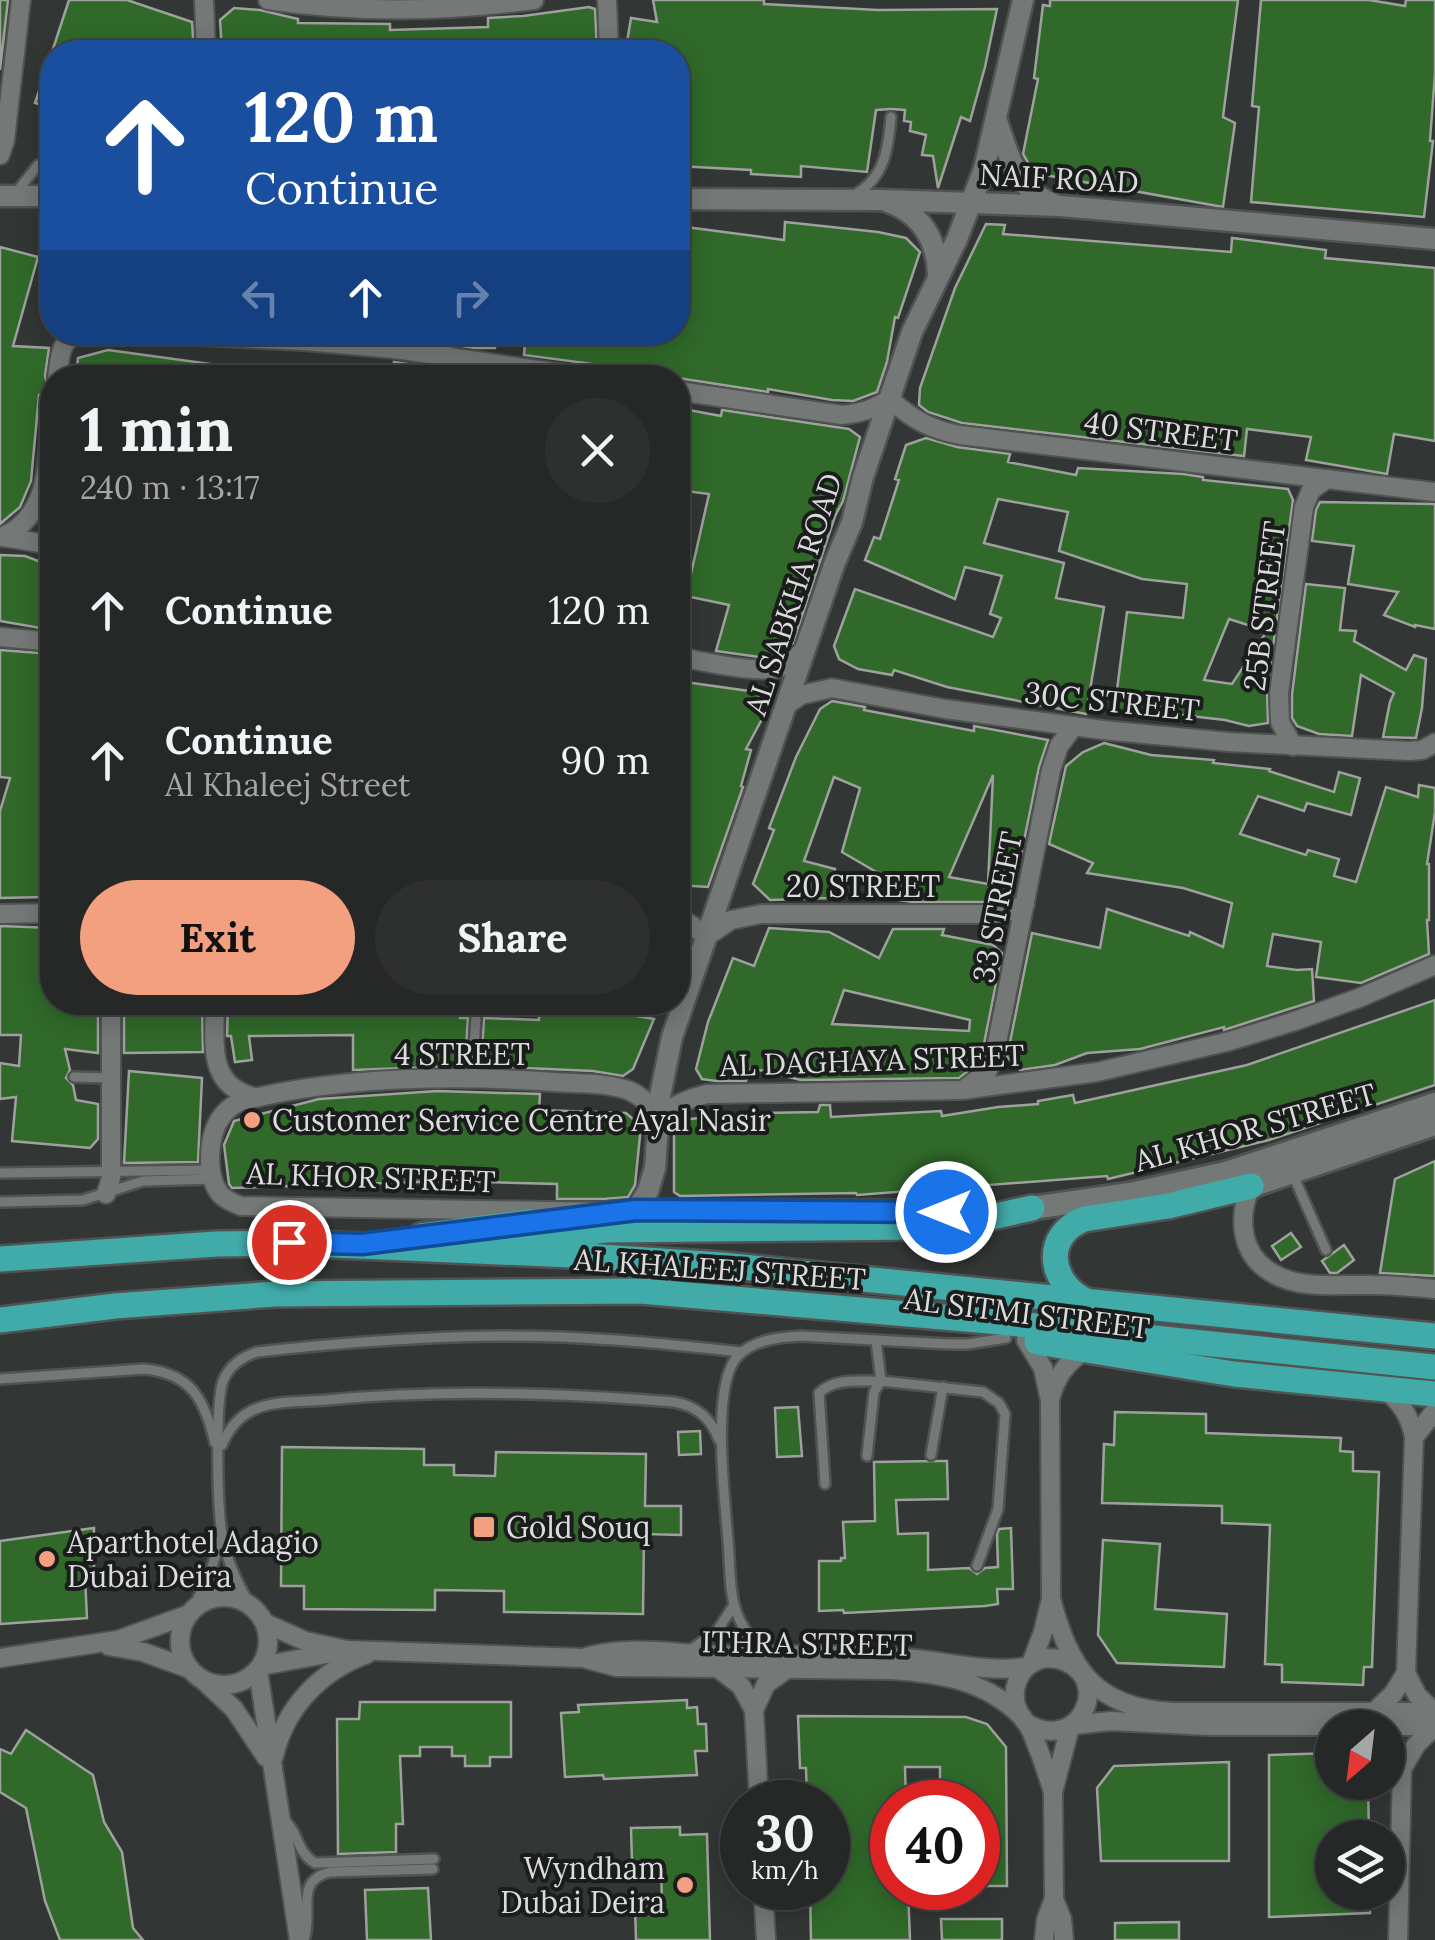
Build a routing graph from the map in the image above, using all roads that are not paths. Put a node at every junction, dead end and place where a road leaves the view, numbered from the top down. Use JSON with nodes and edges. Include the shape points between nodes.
{"nodes":[{"id":1,"x":21,"y":0,"type":"edge"},
{"id":2,"x":204,"y":0,"type":"edge"},
{"id":3,"x":268,"y":0,"type":"edge"},
{"id":4,"x":534,"y":0,"type":"edge"},
{"id":5,"x":608,"y":0,"type":"edge"},
{"id":6,"x":1023,"y":0,"type":"edge"},
{"id":7,"x":370,"y":4,"type":"edge"},
{"id":8,"x":206,"y":40,"type":"edge"},
{"id":9,"x":610,"y":40,"type":"edge"},
{"id":10,"x":5,"y":94,"type":"edge"},
{"id":11,"x":890,"y":117,"type":"dead end"},
{"id":12,"x":996,"y":119,"type":"junction"},
{"id":13,"x":0,"y":155,"type":"edge"},
{"id":14,"x":40,"y":165,"type":"edge"},
{"id":15,"x":7,"y":196,"type":"edge"},
{"id":16,"x":40,"y":196,"type":"edge"},
{"id":17,"x":690,"y":199,"type":"edge"},
{"id":18,"x":846,"y":199,"type":"junction"},
{"id":19,"x":881,"y":200,"type":"junction"},
{"id":20,"x":972,"y":203,"type":"junction"},
{"id":21,"x":1060,"y":206,"type":"junction"},
{"id":22,"x":1435,"y":239,"type":"edge"},
{"id":23,"x":938,"y":274,"type":"junction"},
{"id":24,"x":398,"y":345,"type":"edge"},
{"id":25,"x":446,"y":356,"type":"junction"},
{"id":26,"x":445,"y":365,"type":"edge"},
{"id":27,"x":506,"y":365,"type":"edge"},
{"id":28,"x":690,"y":392,"type":"edge"},
{"id":29,"x":890,"y":399,"type":"junction"},
{"id":30,"x":1327,"y":479,"type":"junction"},
{"id":31,"x":1435,"y":492,"type":"edge"},
{"id":32,"x":40,"y":497,"type":"edge"},
{"id":33,"x":1,"y":537,"type":"edge"},
{"id":34,"x":40,"y":543,"type":"edge"},
{"id":35,"x":0,"y":637,"type":"edge"},
{"id":36,"x":40,"y":641,"type":"edge"},
{"id":37,"x":806,"y":647,"type":"junction"},
{"id":38,"x":690,"y":659,"type":"edge"},
{"id":39,"x":788,"y":704,"type":"junction"},
{"id":40,"x":1074,"y":726,"type":"junction"},
{"id":41,"x":1435,"y":743,"type":"edge"},
{"id":42,"x":1293,"y":746,"type":"junction"},
{"id":43,"x":1025,"y":904,"type":"junction"},
{"id":44,"x":40,"y":913,"type":"edge"},
{"id":45,"x":0,"y":914,"type":"edge"},
{"id":46,"x":690,"y":924,"type":"edge"},
{"id":47,"x":706,"y":937,"type":"junction"},
{"id":48,"x":1435,"y":965,"type":"edge"},
{"id":49,"x":690,"y":986,"type":"edge"},
{"id":50,"x":112,"y":1015,"type":"edge"},
{"id":51,"x":215,"y":1015,"type":"edge"},
{"id":52,"x":476,"y":1015,"type":"edge"},
{"id":53,"x":680,"y":1015,"type":"edge"},
{"id":54,"x":74,"y":1076,"type":"dead end"},
{"id":55,"x":110,"y":1078,"type":"junction"},
{"id":56,"x":472,"y":1079,"type":"junction"},
{"id":57,"x":962,"y":1090,"type":"junction"},
{"id":58,"x":256,"y":1097,"type":"junction"},
{"id":59,"x":1435,"y":1104,"type":"edge"},
{"id":60,"x":658,"y":1116,"type":"junction"},
{"id":61,"x":1435,"y":1124,"type":"edge"},
{"id":62,"x":111,"y":1170,"type":"junction"},
{"id":63,"x":1292,"y":1172,"type":"junction"},
{"id":64,"x":0,"y":1173,"type":"edge"},
{"id":65,"x":212,"y":1174,"type":"junction"},
{"id":66,"x":1251,"y":1186,"type":"junction"},
{"id":67,"x":106,"y":1194,"type":"junction"},
{"id":68,"x":0,"y":1202,"type":"edge"},
{"id":69,"x":1032,"y":1208,"type":"junction"},
{"id":70,"x":636,"y":1210,"type":"junction"},
{"id":71,"x":609,"y":1212,"type":"junction"},
{"id":72,"x":362,"y":1244,"type":"junction"},
{"id":73,"x":465,"y":1250,"type":"junction"},
{"id":74,"x":1326,"y":1250,"type":"dead end"},
{"id":75,"x":0,"y":1259,"type":"edge"},
{"id":76,"x":1435,"y":1289,"type":"edge"},
{"id":77,"x":550,"y":1291,"type":"junction"},
{"id":78,"x":1091,"y":1303,"type":"junction"},
{"id":79,"x":0,"y":1320,"type":"edge"},
{"id":80,"x":1435,"y":1336,"type":"edge"},
{"id":81,"x":1016,"y":1339,"type":"junction"},
{"id":82,"x":876,"y":1340,"type":"junction"},
{"id":83,"x":1086,"y":1350,"type":"junction"},
{"id":84,"x":741,"y":1352,"type":"junction"},
{"id":85,"x":1435,"y":1367,"type":"edge"},
{"id":86,"x":0,"y":1380,"type":"edge"},
{"id":87,"x":882,"y":1381,"type":"junction"},
{"id":88,"x":942,"y":1388,"type":"junction"},
{"id":89,"x":1384,"y":1389,"type":"junction"},
{"id":90,"x":1435,"y":1394,"type":"edge"},
{"id":91,"x":1050,"y":1400,"type":"junction"},
{"id":92,"x":1435,"y":1411,"type":"edge"},
{"id":93,"x":1414,"y":1437,"type":"junction"},
{"id":94,"x":721,"y":1448,"type":"junction"},
{"id":95,"x":931,"y":1455,"type":"dead end"},
{"id":96,"x":867,"y":1456,"type":"dead end"},
{"id":97,"x":219,"y":1460,"type":"junction"},
{"id":98,"x":825,"y":1484,"type":"dead end"},
{"id":99,"x":222,"y":1535,"type":"junction"},
{"id":100,"x":976,"y":1566,"type":"dead end"},
{"id":101,"x":1051,"y":1599,"type":"junction"},
{"id":102,"x":249,"y":1604,"type":"junction"},
{"id":103,"x":734,"y":1605,"type":"junction"},
{"id":104,"x":190,"y":1612,"type":"junction"},
{"id":105,"x":265,"y":1623,"type":"junction"},
{"id":106,"x":94,"y":1646,"type":"junction"},
{"id":107,"x":347,"y":1650,"type":"junction"},
{"id":108,"x":375,"y":1651,"type":"junction"},
{"id":109,"x":681,"y":1654,"type":"junction"},
{"id":110,"x":0,"y":1658,"type":"edge"},
{"id":111,"x":582,"y":1658,"type":"junction"},
{"id":112,"x":785,"y":1662,"type":"junction"},
{"id":113,"x":1029,"y":1666,"type":"junction"},
{"id":114,"x":259,"y":1668,"type":"junction"},
{"id":115,"x":719,"y":1669,"type":"junction"},
{"id":116,"x":1406,"y":1673,"type":"junction"},
{"id":117,"x":195,"y":1674,"type":"junction"},
{"id":118,"x":1081,"y":1674,"type":"junction"},
{"id":119,"x":754,"y":1710,"type":"junction"},
{"id":120,"x":1382,"y":1710,"type":"edge"},
{"id":121,"x":1435,"y":1712,"type":"edge"},
{"id":122,"x":1405,"y":1716,"type":"edge"},
{"id":123,"x":1315,"y":1718,"type":"edge"},
{"id":124,"x":1024,"y":1719,"type":"junction"},
{"id":125,"x":1315,"y":1723,"type":"edge"},
{"id":126,"x":1405,"y":1724,"type":"edge"},
{"id":127,"x":1072,"y":1726,"type":"junction"},
{"id":128,"x":1435,"y":1726,"type":"edge"},
{"id":129,"x":1405,"y":1765,"type":"edge"},
{"id":130,"x":271,"y":1766,"type":"junction"},
{"id":131,"x":758,"y":1780,"type":"edge"},
{"id":132,"x":1053,"y":1792,"type":"junction"},
{"id":133,"x":1401,"y":1800,"type":"edge"},
{"id":134,"x":279,"y":1816,"type":"junction"},
{"id":135,"x":1054,"y":1898,"type":"junction"},
{"id":136,"x":764,"y":1910,"type":"edge"},
{"id":137,"x":301,"y":1940,"type":"edge"},
{"id":138,"x":766,"y":1940,"type":"edge"},
{"id":139,"x":1044,"y":1940,"type":"edge"},
{"id":140,"x":1064,"y":1940,"type":"edge"},
{"id":141,"x":1398,"y":1940,"type":"edge"}],
"edges":[{"from":1,"to":10,"type":"street"},
{"from":2,"to":8,"type":"street"},
{"from":3,"to":7,"type":"street"},
{"from":4,"to":7,"type":"street","via":[[444,8]]},
{"from":5,"to":9,"type":"street"},
{"from":6,"to":12,"type":"street","name":"AL SABKHA ROAD"},
{"from":10,"to":13,"type":"street"},
{"from":11,"to":18,"type":"lane","via":[[880,172]]},
{"from":12,"to":20,"type":"street","name":"AL SABKHA ROAD"},
{"from":12,"to":21,"type":"street","via":[[1027,188]]},
{"from":14,"to":15,"type":"lane"},
{"from":15,"to":16,"type":"street"},
{"from":17,"to":18,"type":"street","name":"NAIF ROAD"},
{"from":18,"to":19,"type":"street","name":"NAIF ROAD"},
{"from":19,"to":20,"type":"street","name":"NAIF ROAD"},
{"from":19,"to":23,"type":"street","via":[[918,218],[937,254]]},
{"from":20,"to":21,"type":"street","name":"NAIF ROAD"},
{"from":20,"to":23,"type":"street","name":"AL SABKHA ROAD"},
{"from":21,"to":22,"type":"street","name":"NAIF ROAD"},
{"from":23,"to":29,"type":"street","name":"AL SABKHA ROAD"},
{"from":24,"to":25,"type":"street"},
{"from":25,"to":26,"type":"street"},
{"from":25,"to":27,"type":"street"},
{"from":28,"to":29,"type":"street","via":[[842,415]]},
{"from":29,"to":30,"type":"street","name":"40 STREET","via":[[922,424],[950,433]]},
{"from":29,"to":37,"type":"street","name":"AL SABKHA ROAD"},
{"from":30,"to":31,"type":"street","name":"40 STREET"},
{"from":30,"to":42,"type":"street","name":"25B STREET","via":[[1311,490],[1304,507],[1279,694],[1280,722]]},
{"from":32,"to":33,"type":"street","via":[[29,520]]},
{"from":33,"to":34,"type":"street"},
{"from":35,"to":36,"type":"street"},
{"from":37,"to":38,"type":"street","via":[[779,668],[762,670]]},
{"from":37,"to":39,"type":"street","name":"AL SABKHA ROAD"},
{"from":39,"to":40,"type":"street","name":"30C STREET","via":[[832,688]]},
{"from":39,"to":47,"type":"street","name":"AL SABKHA ROAD"},
{"from":40,"to":42,"type":"street","name":"30C STREET"},
{"from":40,"to":43,"type":"street","name":"33 STREET","via":[[1051,770]]},
{"from":41,"to":42,"type":"street","name":"30C STREET","via":[[1410,751]]},
{"from":43,"to":47,"type":"street","name":"20 STREET","via":[[988,914],[746,916]]},
{"from":43,"to":57,"type":"street","name":"33 STREET","via":[[994,1058]]},
{"from":44,"to":45,"type":"street"},
{"from":46,"to":47,"type":"street"},
{"from":47,"to":49,"type":"street","name":"AL SABKHA ROAD"},
{"from":48,"to":57,"type":"street","name":"AL DAGHAYA STREET","via":[[1230,1041],[1098,1072]]},
{"from":50,"to":55,"type":"street"},
{"from":51,"to":58,"type":"street","via":[[218,1068],[233,1088]]},
{"from":52,"to":56,"type":"lane"},
{"from":53,"to":60,"type":"street","name":"AL SABKHA ROAD"},
{"from":54,"to":55,"type":"lane"},
{"from":55,"to":62,"type":"street"},
{"from":56,"to":58,"type":"street","name":"4 STREET","via":[[374,1082]]},
{"from":56,"to":60,"type":"street","name":"4 STREET","via":[[614,1088],[638,1095]]},
{"from":57,"to":60,"type":"street","name":"AL DAGHAYA STREET","via":[[707,1094]]},
{"from":58,"to":65,"type":"street","via":[[219,1118]]},
{"from":59,"to":69,"type":"main road","name":"AL KHOR STREET","via":[[1226,1172]]},
{"from":60,"to":70,"type":"street","name":"AL SABKHA ROAD","via":[[652,1180]]},
{"from":61,"to":63,"type":"main road","name":"AL KHOR STREET"},
{"from":62,"to":64,"type":"lane"},
{"from":62,"to":65,"type":"lane"},
{"from":62,"to":67,"type":"street"},
{"from":63,"to":66,"type":"main road","name":"AL KHOR STREET"},
{"from":63,"to":74,"type":"lane"},
{"from":65,"to":67,"type":"lane","via":[[143,1181]]},
{"from":65,"to":71,"type":"street","name":"AL KHOR STREET","via":[[220,1194],[241,1206]]},
{"from":66,"to":76,"type":"street","via":[[1244,1236],[1274,1274],[1312,1283]]},
{"from":66,"to":78,"type":"main road","via":[[1073,1224],[1058,1243],[1056,1268],[1069,1290]]},
{"from":67,"to":68,"type":"lane"},
{"from":69,"to":70,"type":"street","name":"AL KHOR STREET"},
{"from":69,"to":73,"type":"main road","via":[[933,1226],[606,1230]]},
{"from":70,"to":71,"type":"street","name":"AL KHOR STREET"},
{"from":71,"to":72,"type":"main road"},
{"from":72,"to":73,"type":"main road","name":"AL KHALEEJ STREET"},
{"from":72,"to":75,"type":"main road","name":"AL KHALEEJ STREET","via":[[216,1244]]},
{"from":73,"to":78,"type":"main road","name":"AL KHALEEJ STREET","via":[[722,1265]]},
{"from":77,"to":79,"type":"main road","name":"AL KHALEEJ STREET","via":[[238,1296]]},
{"from":77,"to":81,"type":"main road","name":"AL SITMI STREET","via":[[636,1305]]},
{"from":77,"to":85,"type":"main road","name":"AL KHALEEJ STREET","via":[[640,1291],[970,1319]]},
{"from":78,"to":80,"type":"main road","name":"AL KHALEEJ STREET"},
{"from":81,"to":82,"type":"lane"},
{"from":81,"to":83,"type":"main road","name":"AL SITMI STREET"},
{"from":81,"to":91,"type":"street","via":[[1043,1368]]},
{"from":82,"to":84,"type":"lane","via":[[785,1337]]},
{"from":82,"to":87,"type":"lane"},
{"from":83,"to":89,"type":"main road","name":"AL SITMI STREET"},
{"from":83,"to":91,"type":"street","via":[[1062,1370]]},
{"from":84,"to":94,"type":"lane","via":[[726,1381]]},
{"from":84,"to":97,"type":"lane","via":[[499,1336],[258,1352],[233,1364],[224,1378]]},
{"from":86,"to":97,"type":"lane","via":[[168,1373],[203,1403]]},
{"from":87,"to":88,"type":"lane"},
{"from":87,"to":96,"type":"lane","via":[[874,1392]]},
{"from":87,"to":98,"type":"lane","via":[[834,1383],[819,1393]]},
{"from":88,"to":95,"type":"lane"},
{"from":88,"to":100,"type":"lane","via":[[983,1392],[1006,1414],[998,1509]]},
{"from":89,"to":90,"type":"main road","name":"AL SITMI STREET"},
{"from":89,"to":93,"type":"street","via":[[1405,1409]]},
{"from":91,"to":101,"type":"street"},
{"from":92,"to":93,"type":"street"},
{"from":93,"to":116,"type":"street"},
{"from":94,"to":97,"type":"lane","via":[[705,1416],[685,1404],[431,1394],[254,1409],[229,1429]]},
{"from":94,"to":103,"type":"lane"},
{"from":97,"to":99,"type":"lane"},
{"from":99,"to":102,"type":"lane"},
{"from":99,"to":104,"type":"lane"},
{"from":101,"to":113,"type":"street"},
{"from":101,"to":118,"type":"street"},
{"from":102,"to":104,"type":"street","via":[[226,1596]]},
{"from":102,"to":105,"type":"street"},
{"from":103,"to":109,"type":"lane","via":[[717,1631]]},
{"from":103,"to":112,"type":"lane","via":[[746,1632]]},
{"from":104,"to":106,"type":"street"},
{"from":104,"to":117,"type":"street","via":[[180,1648]]},
{"from":105,"to":107,"type":"street","name":"ITHRA STREET"},
{"from":105,"to":114,"type":"street","via":[[268,1645]]},
{"from":106,"to":110,"type":"street"},
{"from":106,"to":117,"type":"street","via":[[144,1652]]},
{"from":107,"to":108,"type":"street","name":"ITHRA STREET"},
{"from":107,"to":114,"type":"street","name":"ITHRA STREET"},
{"from":108,"to":111,"type":"street","name":"ITHRA STREET"},
{"from":108,"to":130,"type":"street","via":[[314,1685],[276,1743]]},
{"from":109,"to":111,"type":"street","name":"ITHRA STREET","via":[[616,1651]]},
{"from":109,"to":112,"type":"street","name":"ITHRA STREET"},
{"from":111,"to":115,"type":"street","name":"ITHRA STREET","via":[[616,1667]]},
{"from":112,"to":113,"type":"street","name":"ITHRA STREET","via":[[906,1658],[993,1670]]},
{"from":112,"to":115,"type":"street","name":"ITHRA STREET"},
{"from":112,"to":119,"type":"street"},
{"from":112,"to":124,"type":"street","name":"ITHRA STREET","via":[[935,1674],[992,1692]]},
{"from":113,"to":118,"type":"street","via":[[1052,1658]]},
{"from":113,"to":124,"type":"street","via":[[1014,1695]]},
{"from":114,"to":117,"type":"street","via":[[237,1684]]},
{"from":114,"to":130,"type":"street"},
{"from":115,"to":119,"type":"street","via":[[741,1686]]},
{"from":116,"to":120,"type":"street"},
{"from":116,"to":121,"type":"street"},
{"from":117,"to":130,"type":"street","via":[[234,1710]]},
{"from":118,"to":123,"type":"street","via":[[1114,1698],[1152,1711]]},
{"from":118,"to":127,"type":"street","via":[[1088,1695]]},
{"from":119,"to":131,"type":"street"},
{"from":121,"to":122,"type":"street"},
{"from":124,"to":127,"type":"street","via":[[1049,1732]]},
{"from":124,"to":132,"type":"street"},
{"from":125,"to":127,"type":"street"},
{"from":126,"to":128,"type":"street"},
{"from":127,"to":132,"type":"street"},
{"from":128,"to":129,"type":"street"},
{"from":130,"to":134,"type":"street"},
{"from":132,"to":135,"type":"street"},
{"from":133,"to":141,"type":"street"},
{"from":134,"to":137,"type":"street"},
{"from":134,"to":137,"type":"lane","via":[[315,1863],[434,1864],[320,1875],[306,1892]]},
{"from":135,"to":139,"type":"street"},
{"from":135,"to":140,"type":"street"},
{"from":136,"to":138,"type":"street"}]}
